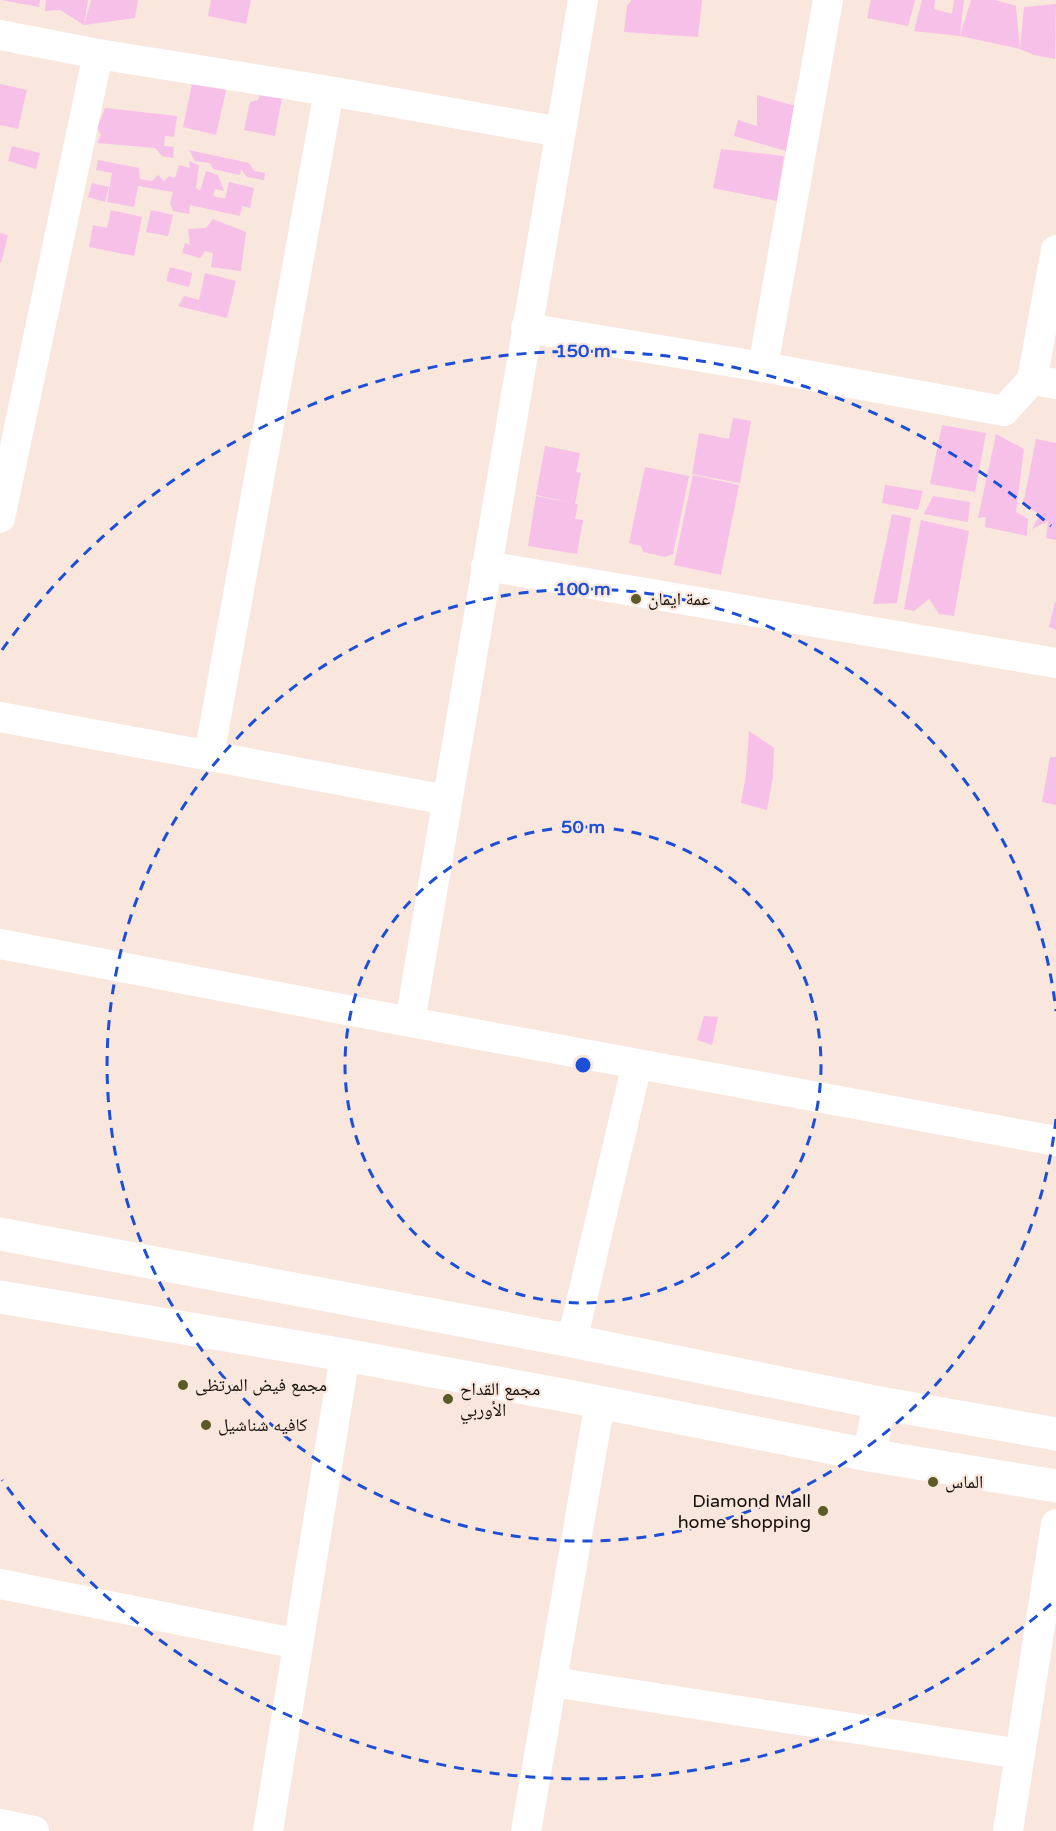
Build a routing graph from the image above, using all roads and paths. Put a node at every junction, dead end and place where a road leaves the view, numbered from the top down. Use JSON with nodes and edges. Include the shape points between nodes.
{"nodes":[{"id":1,"x":583,"y":0,"type":"edge"},
{"id":2,"x":828,"y":0,"type":"edge"},
{"id":3,"x":0,"y":35,"type":"edge"},
{"id":4,"x":98,"y":54,"type":"junction"},
{"id":5,"x":329,"y":91,"type":"junction"},
{"id":6,"x":560,"y":132,"type":"junction"},
{"id":7,"x":1056,"y":250,"type":"edge"},
{"id":8,"x":526,"y":328,"type":"junction"},
{"id":9,"x":763,"y":367,"type":"junction"},
{"id":10,"x":1044,"y":382,"type":"edge"},
{"id":11,"x":0,"y":518,"type":"edge"},
{"id":12,"x":486,"y":566,"type":"junction"},
{"id":13,"x":1056,"y":663,"type":"edge"},
{"id":14,"x":0,"y":717,"type":"edge"},
{"id":15,"x":209,"y":756,"type":"junction"},
{"id":16,"x":447,"y":800,"type":"junction"},
{"id":17,"x":0,"y":945,"type":"edge"},
{"id":18,"x":410,"y":1022,"type":"junction"},
{"id":19,"x":637,"y":1064,"type":"junction"},
{"id":20,"x":1056,"y":1141,"type":"edge"},
{"id":21,"x":0,"y":1234,"type":"edge"},
{"id":22,"x":0,"y":1297,"type":"edge"},
{"id":23,"x":572,"y":1341,"type":"junction"},
{"id":24,"x":345,"y":1355,"type":"junction"},
{"id":25,"x":600,"y":1402,"type":"junction"},
{"id":26,"x":880,"y":1403,"type":"junction"},
{"id":27,"x":1056,"y":1434,"type":"edge"},
{"id":28,"x":869,"y":1455,"type":"junction"},
{"id":29,"x":1056,"y":1486,"type":"edge"},
{"id":30,"x":1056,"y":1524,"type":"edge"},
{"id":31,"x":0,"y":1584,"type":"edge"},
{"id":32,"x":298,"y":1644,"type":"junction"},
{"id":33,"x":552,"y":1682,"type":"junction"},
{"id":34,"x":1020,"y":1754,"type":"junction"},
{"id":35,"x":268,"y":1831,"type":"edge"},
{"id":36,"x":526,"y":1831,"type":"edge"},
{"id":37,"x":1008,"y":1831,"type":"edge"}],
"edges":[{"from":1,"to":6,"type":"street"},
{"from":2,"to":9,"type":"street"},
{"from":3,"to":4,"type":"street"},
{"from":4,"to":5,"type":"street"},
{"from":4,"to":11,"type":"street"},
{"from":5,"to":6,"type":"street"},
{"from":5,"to":15,"type":"street"},
{"from":6,"to":8,"type":"street"},
{"from":7,"to":10,"type":"street"},
{"from":8,"to":9,"type":"street"},
{"from":8,"to":12,"type":"street"},
{"from":9,"to":10,"type":"street","via":[[1004,411]]},
{"from":12,"to":13,"type":"street"},
{"from":12,"to":16,"type":"street"},
{"from":14,"to":15,"type":"street"},
{"from":15,"to":16,"type":"street"},
{"from":16,"to":18,"type":"street"},
{"from":17,"to":18,"type":"street"},
{"from":18,"to":19,"type":"street"},
{"from":19,"to":20,"type":"street"},
{"from":19,"to":23,"type":"street"},
{"from":21,"to":23,"type":"street"},
{"from":22,"to":24,"type":"street"},
{"from":23,"to":26,"type":"street"},
{"from":24,"to":25,"type":"street"},
{"from":24,"to":32,"type":"street"},
{"from":25,"to":28,"type":"street"},
{"from":25,"to":33,"type":"street"},
{"from":26,"to":27,"type":"street"},
{"from":26,"to":28,"type":"street"},
{"from":28,"to":29,"type":"street"},
{"from":30,"to":34,"type":"street"},
{"from":31,"to":32,"type":"street"},
{"from":32,"to":35,"type":"street"},
{"from":33,"to":34,"type":"street"},
{"from":33,"to":36,"type":"street"},
{"from":34,"to":37,"type":"street"}]}
